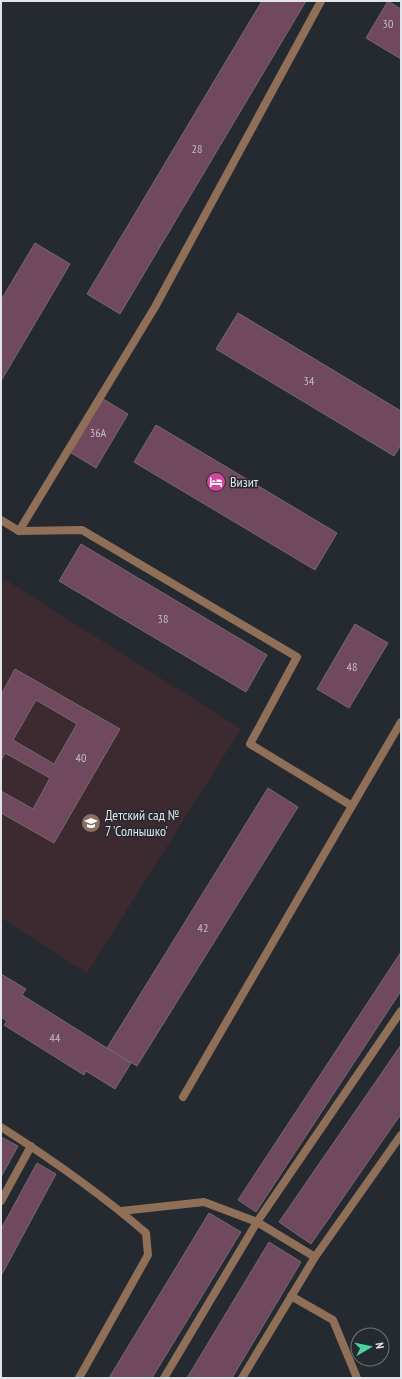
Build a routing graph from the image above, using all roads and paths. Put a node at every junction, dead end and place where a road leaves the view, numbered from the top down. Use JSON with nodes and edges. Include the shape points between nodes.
{"nodes":[{"id":1,"x":321,"y":1,"type":"edge"},
{"id":2,"x":1,"y":520,"type":"edge"},
{"id":3,"x":19,"y":531,"type":"junction"},
{"id":4,"x":401,"y":722,"type":"edge"},
{"id":5,"x":352,"y":806,"type":"junction"},
{"id":6,"x":401,"y":1011,"type":"edge"},
{"id":7,"x":183,"y":1098,"type":"dead end"},
{"id":8,"x":1,"y":1128,"type":"edge"},
{"id":9,"x":401,"y":1135,"type":"edge"},
{"id":10,"x":31,"y":1146,"type":"junction"},
{"id":11,"x":1,"y":1201,"type":"edge"},
{"id":12,"x":121,"y":1211,"type":"junction"},
{"id":13,"x":257,"y":1222,"type":"junction"},
{"id":14,"x":315,"y":1257,"type":"junction"},
{"id":15,"x":291,"y":1296,"type":"junction"},
{"id":16,"x":79,"y":1378,"type":"edge"},
{"id":17,"x":164,"y":1378,"type":"edge"},
{"id":18,"x":242,"y":1378,"type":"edge"},
{"id":19,"x":357,"y":1378,"type":"edge"}],
"edges":[{"from":1,"to":3,"type":"street","via":[[155,307]]},
{"from":2,"to":3,"type":"street"},
{"from":3,"to":5,"type":"street","via":[[82,530],[297,657],[250,744]]},
{"from":4,"to":5,"type":"street"},
{"from":5,"to":7,"type":"street"},
{"from":6,"to":13,"type":"street"},
{"from":8,"to":10,"type":"street"},
{"from":9,"to":14,"type":"street"},
{"from":10,"to":11,"type":"street"},
{"from":10,"to":12,"type":"street"},
{"from":12,"to":13,"type":"street","via":[[204,1202]]},
{"from":12,"to":16,"type":"street","via":[[146,1233],[148,1255]]},
{"from":13,"to":14,"type":"street"},
{"from":13,"to":17,"type":"street"},
{"from":14,"to":15,"type":"street"},
{"from":15,"to":18,"type":"street"},
{"from":15,"to":19,"type":"street","via":[[333,1320]]}]}
